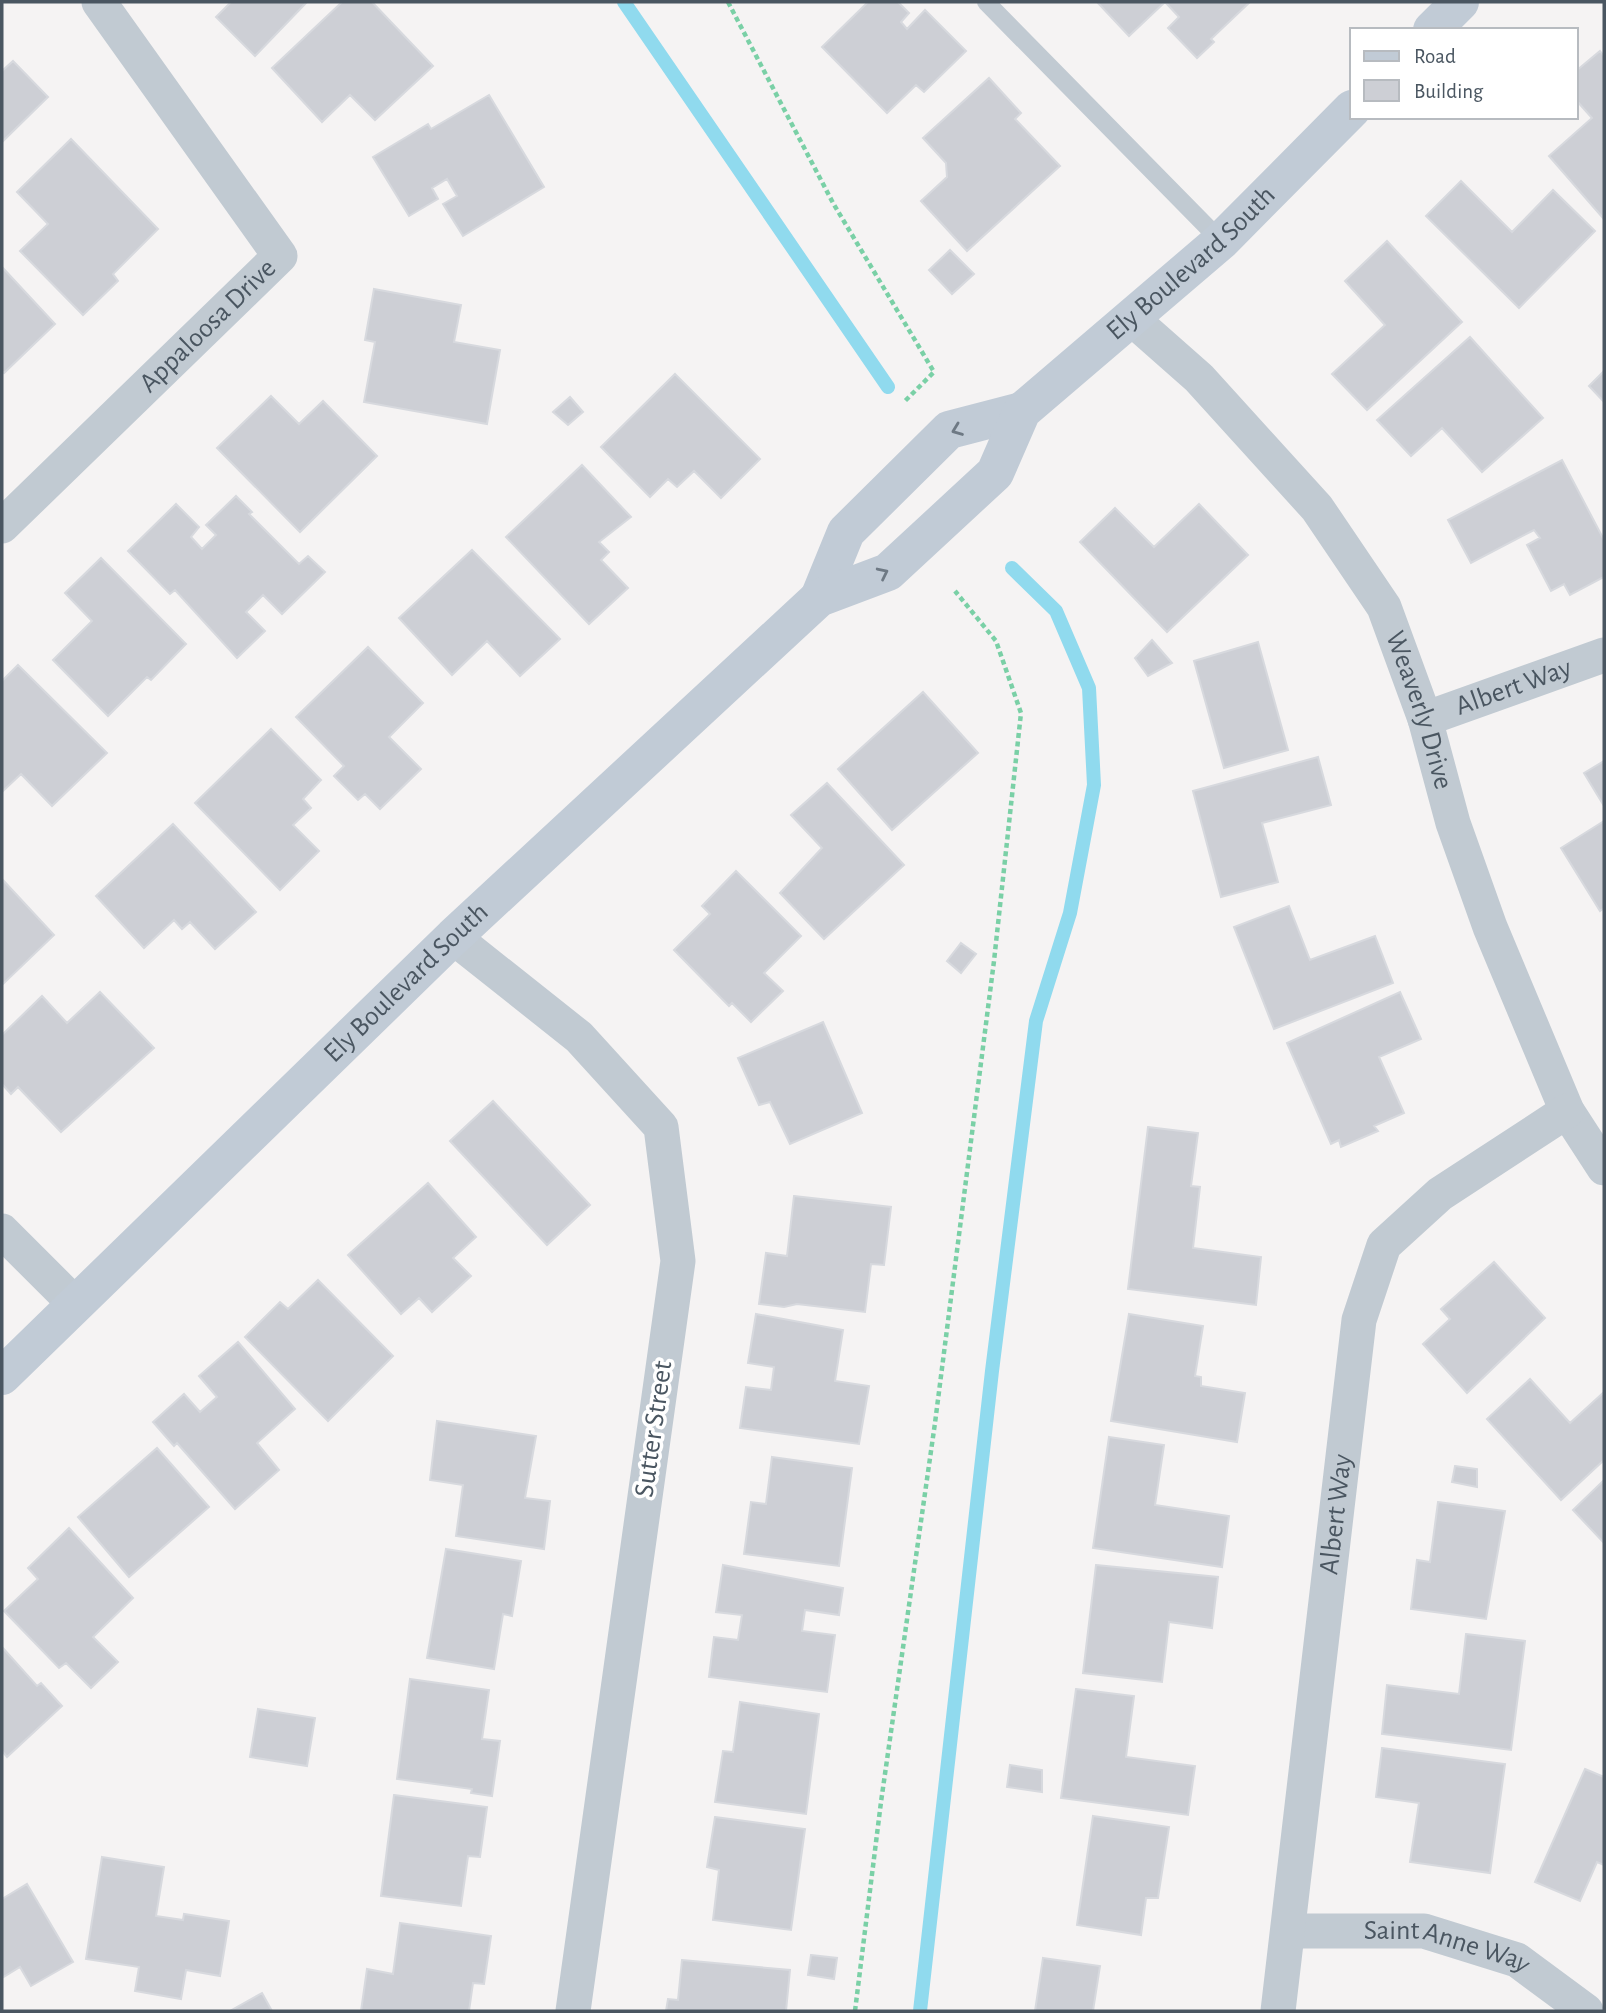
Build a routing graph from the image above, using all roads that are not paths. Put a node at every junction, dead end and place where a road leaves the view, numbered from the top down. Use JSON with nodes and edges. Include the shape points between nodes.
{"nodes":[{"id":1,"x":99,"y":2,"type":"edge"},
{"id":2,"x":986,"y":2,"type":"edge"},
{"id":3,"x":1460,"y":2,"type":"edge"},
{"id":4,"x":1434,"y":28,"type":"edge"},
{"id":5,"x":1350,"y":111,"type":"edge"},
{"id":6,"x":1220,"y":241,"type":"junction"},
{"id":7,"x":1131,"y":318,"type":"junction"},
{"id":8,"x":1022,"y":411,"type":"junction"},
{"id":9,"x":2,"y":526,"type":"edge"},
{"id":10,"x":819,"y":597,"type":"junction"},
{"id":11,"x":1604,"y":655,"type":"edge"},
{"id":12,"x":1425,"y":719,"type":"junction"},
{"id":13,"x":453,"y":937,"type":"junction"},
{"id":14,"x":1567,"y":1111,"type":"junction"},
{"id":15,"x":1604,"y":1168,"type":"edge"},
{"id":16,"x":2,"y":1231,"type":"edge"},
{"id":17,"x":76,"y":1305,"type":"junction"},
{"id":18,"x":2,"y":1376,"type":"edge"},
{"id":19,"x":1290,"y":1931,"type":"junction"},
{"id":20,"x":572,"y":2011,"type":"edge"},
{"id":21,"x":1278,"y":2011,"type":"edge"},
{"id":22,"x":1586,"y":2011,"type":"edge"}],
"edges":[{"from":1,"to":9,"type":"street","name":"Appaloosa Drive","via":[[279,256]]},
{"from":2,"to":6,"type":"lane"},
{"from":3,"to":4,"type":"main road"},
{"from":5,"to":6,"type":"main road","name":"Ely Boulevard South"},
{"from":6,"to":7,"type":"main road","name":"Ely Boulevard South"},
{"from":7,"to":8,"type":"main road","name":"Ely Boulevard South"},
{"from":7,"to":12,"type":"street","name":"Weaverly Drive","via":[[1199,378],[1317,508],[1384,607]]},
{"from":10,"to":8,"type":"main road","name":"Ely Boulevard South","one_way":true,"via":[[888,572],[995,473]]},
{"from":8,"to":10,"type":"main road","name":"Ely Boulevard South","one_way":true,"via":[[949,430],[846,532]]},
{"from":10,"to":13,"type":"main road","name":"Ely Boulevard South"},
{"from":11,"to":12,"type":"street","name":"Albert Way"},
{"from":12,"to":14,"type":"street","name":"Weaverly Drive","via":[[1453,823],[1490,927]]},
{"from":13,"to":17,"type":"main road","name":"Ely Boulevard South"},
{"from":13,"to":20,"type":"street","name":"Sutter Street","via":[[579,1037],[661,1127],[678,1261]]},
{"from":14,"to":15,"type":"street","name":"Weaverly Drive"},
{"from":14,"to":19,"type":"street","name":"Albert Way","via":[[1440,1194],[1384,1245],[1359,1320]]},
{"from":16,"to":17,"type":"street"},
{"from":17,"to":18,"type":"main road","name":"Ely Boulevard South"},
{"from":19,"to":21,"type":"street","name":"Albert Way"},
{"from":19,"to":22,"type":"street","name":"Saint Anne Way","via":[[1424,1931],[1517,1960]]}]}
